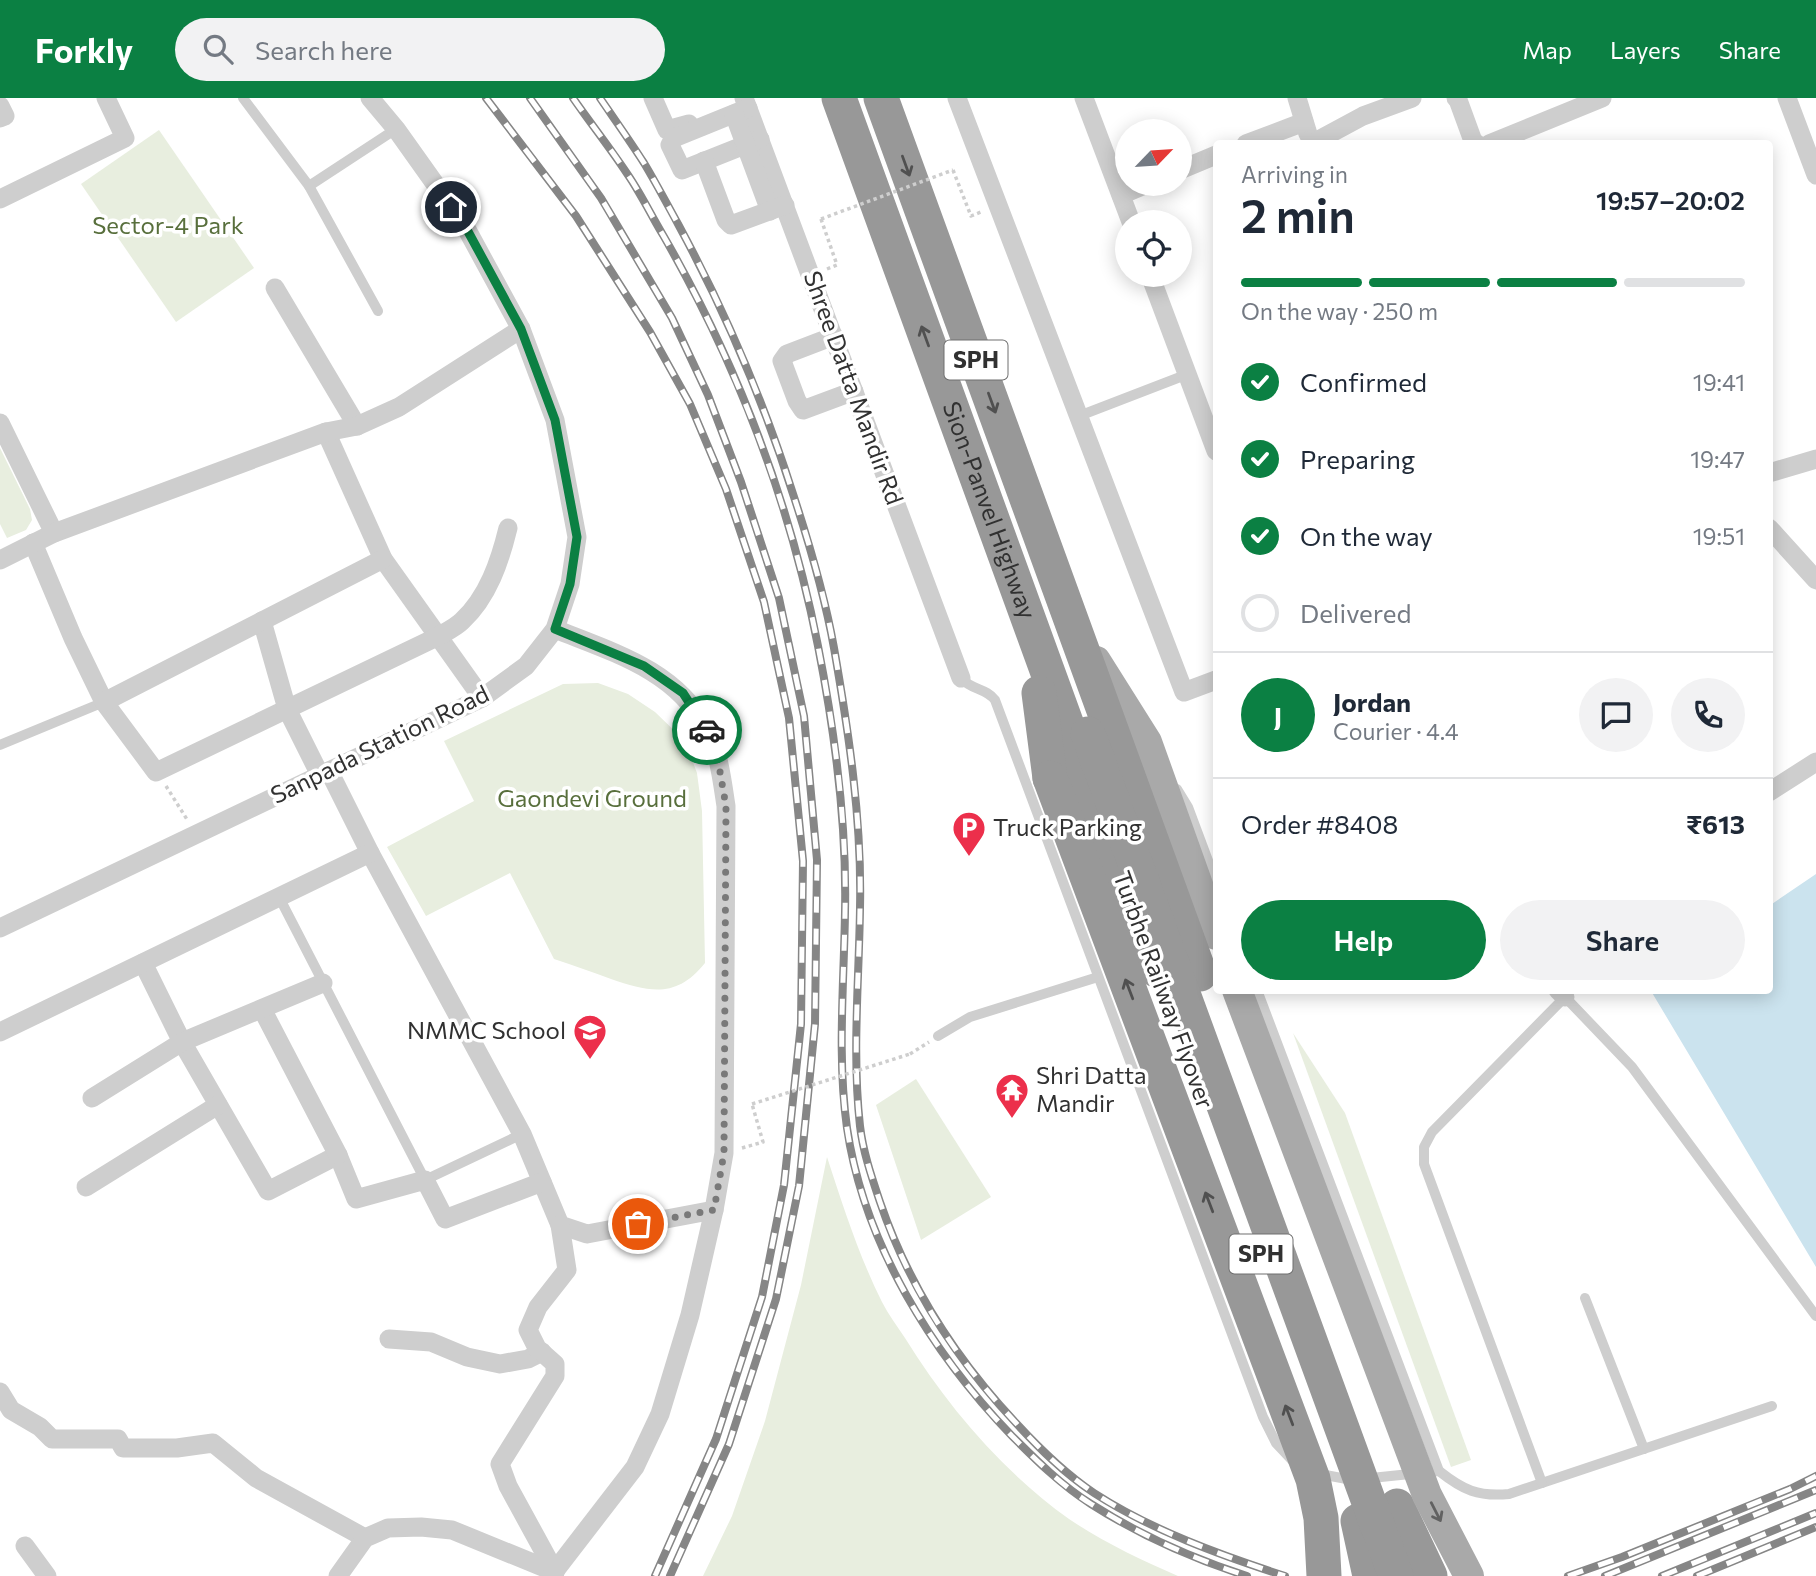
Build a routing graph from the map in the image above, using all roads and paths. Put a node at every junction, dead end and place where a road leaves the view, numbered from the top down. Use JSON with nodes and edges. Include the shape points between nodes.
{"nodes":[{"id":1,"x":106,"y":98,"type":"edge"},
{"id":2,"x":243,"y":98,"type":"edge"},
{"id":3,"x":370,"y":98,"type":"edge"},
{"id":4,"x":653,"y":98,"type":"edge"},
{"id":5,"x":957,"y":98,"type":"edge"},
{"id":6,"x":1084,"y":98,"type":"edge"},
{"id":7,"x":1297,"y":98,"type":"edge"},
{"id":8,"x":1412,"y":98,"type":"edge"},
{"id":9,"x":1456,"y":98,"type":"edge"},
{"id":10,"x":1602,"y":98,"type":"edge"},
{"id":11,"x":1787,"y":98,"type":"edge"},
{"id":12,"x":882,"y":99,"type":"edge"},
{"id":13,"x":840,"y":104,"type":"edge"},
{"id":14,"x":738,"y":105,"type":"edge"},
{"id":15,"x":0,"y":106,"type":"edge"},
{"id":16,"x":0,"y":118,"type":"edge"},
{"id":17,"x":1304,"y":122,"type":"junction"},
{"id":18,"x":396,"y":129,"type":"junction"},
{"id":19,"x":1257,"y":140,"type":"edge"},
{"id":20,"x":1310,"y":140,"type":"edge"},
{"id":21,"x":1318,"y":140,"type":"edge"},
{"id":22,"x":1473,"y":140,"type":"edge"},
{"id":23,"x":1499,"y":140,"type":"edge"},
{"id":24,"x":753,"y":142,"type":"junction"},
{"id":25,"x":1812,"y":152,"type":"edge"},
{"id":26,"x":1213,"y":156,"type":"edge"},
{"id":27,"x":704,"y":161,"type":"junction"},
{"id":28,"x":1192,"y":165,"type":"edge"},
{"id":29,"x":1816,"y":175,"type":"edge"},
{"id":30,"x":1115,"y":179,"type":"edge"},
{"id":31,"x":309,"y":186,"type":"junction"},
{"id":32,"x":0,"y":199,"type":"edge"},
{"id":33,"x":777,"y":208,"type":"junction"},
{"id":34,"x":971,"y":216,"type":"dead end"},
{"id":35,"x":838,"y":265,"type":"dead end"},
{"id":36,"x":1155,"y":287,"type":"edge"},
{"id":37,"x":275,"y":288,"type":"dead end"},
{"id":38,"x":378,"y":311,"type":"dead end"},
{"id":39,"x":521,"y":329,"type":"junction"},
{"id":40,"x":834,"y":336,"type":"junction"},
{"id":41,"x":1188,"y":374,"type":"junction"},
{"id":42,"x":854,"y":391,"type":"junction"},
{"id":43,"x":1079,"y":416,"type":"junction"},
{"id":44,"x":0,"y":423,"type":"edge"},
{"id":45,"x":356,"y":426,"type":"junction"},
{"id":46,"x":326,"y":432,"type":"junction"},
{"id":47,"x":1213,"y":442,"type":"edge"},
{"id":48,"x":1816,"y":458,"type":"edge"},
{"id":49,"x":1773,"y":472,"type":"edge"},
{"id":50,"x":508,"y":528,"type":"dead end"},
{"id":51,"x":1773,"y":532,"type":"edge"},
{"id":52,"x":54,"y":533,"type":"junction"},
{"id":53,"x":33,"y":543,"type":"junction"},
{"id":54,"x":383,"y":559,"type":"junction"},
{"id":55,"x":0,"y":560,"type":"edge"},
{"id":56,"x":1816,"y":580,"type":"edge"},
{"id":57,"x":1070,"y":618,"type":"junction"},
{"id":58,"x":262,"y":621,"type":"junction"},
{"id":59,"x":555,"y":629,"type":"junction"},
{"id":60,"x":1032,"y":631,"type":"junction"},
{"id":61,"x":439,"y":636,"type":"junction"},
{"id":62,"x":961,"y":678,"type":"joint"},
{"id":63,"x":1213,"y":681,"type":"edge"},
{"id":64,"x":1055,"y":696,"type":"junction"},
{"id":65,"x":482,"y":698,"type":"junction"},
{"id":66,"x":104,"y":702,"type":"junction"},
{"id":67,"x":287,"y":709,"type":"junction"},
{"id":68,"x":1147,"y":742,"type":"junction"},
{"id":69,"x":0,"y":745,"type":"edge"},
{"id":70,"x":1816,"y":762,"type":"edge"},
{"id":71,"x":156,"y":772,"type":"junction"},
{"id":72,"x":325,"y":773,"type":"junction"},
{"id":73,"x":1773,"y":789,"type":"edge"},
{"id":74,"x":197,"y":834,"type":"junction"},
{"id":75,"x":370,"y":853,"type":"junction"},
{"id":76,"x":1213,"y":874,"type":"edge"},
{"id":77,"x":279,"y":897,"type":"junction"},
{"id":78,"x":1,"y":922,"type":"edge"},
{"id":79,"x":1213,"y":927,"type":"edge"},
{"id":80,"x":143,"y":963,"type":"junction"},
{"id":81,"x":1098,"y":978,"type":"junction"},
{"id":82,"x":323,"y":983,"type":"junction"},
{"id":83,"x":1239,"y":994,"type":"edge"},
{"id":84,"x":1259,"y":994,"type":"edge"},
{"id":85,"x":1561,"y":994,"type":"edge"},
{"id":86,"x":261,"y":1009,"type":"junction"},
{"id":87,"x":0,"y":1032,"type":"edge"},
{"id":88,"x":938,"y":1036,"type":"joint"},
{"id":89,"x":183,"y":1042,"type":"junction"},
{"id":90,"x":92,"y":1098,"type":"dead end"},
{"id":91,"x":218,"y":1105,"type":"junction"},
{"id":92,"x":522,"y":1134,"type":"junction"},
{"id":93,"x":763,"y":1142,"type":"dead end"},
{"id":94,"x":338,"y":1154,"type":"junction"},
{"id":95,"x":425,"y":1180,"type":"junction"},
{"id":96,"x":542,"y":1182,"type":"junction"},
{"id":97,"x":86,"y":1187,"type":"dead end"},
{"id":98,"x":714,"y":1210,"type":"junction"},
{"id":99,"x":560,"y":1226,"type":"junction"},
{"id":100,"x":1585,"y":1298,"type":"dead end"},
{"id":101,"x":1816,"y":1316,"type":"edge"},
{"id":102,"x":389,"y":1339,"type":"dead end"},
{"id":103,"x":541,"y":1352,"type":"junction"},
{"id":104,"x":0,"y":1392,"type":"edge"},
{"id":105,"x":1772,"y":1406,"type":"dead end"},
{"id":106,"x":1644,"y":1449,"type":"junction"},
{"id":107,"x":1439,"y":1471,"type":"junction"},
{"id":108,"x":1542,"y":1483,"type":"junction"},
{"id":109,"x":1397,"y":1506,"type":"junction"},
{"id":110,"x":365,"y":1538,"type":"junction"},
{"id":111,"x":25,"y":1546,"type":"dead end"},
{"id":112,"x":553,"y":1574,"type":"edge"},
{"id":113,"x":47,"y":1576,"type":"edge"},
{"id":114,"x":338,"y":1576,"type":"edge"},
{"id":115,"x":1324,"y":1576,"type":"edge"},
{"id":116,"x":1370,"y":1576,"type":"edge"},
{"id":117,"x":1396,"y":1576,"type":"edge"},
{"id":118,"x":1422,"y":1576,"type":"edge"},
{"id":119,"x":1430,"y":1576,"type":"edge"},
{"id":120,"x":1469,"y":1576,"type":"edge"}],
"edges":[{"from":1,"to":32,"type":"street","via":[[125,138]]},
{"from":2,"to":31,"type":"lane"},
{"from":3,"to":18,"type":"street","name":"Sanpada Station Road"},
{"from":4,"to":14,"type":"street","via":[[671,131]]},
{"from":5,"to":43,"type":"street"},
{"from":6,"to":30,"type":"street"},
{"from":7,"to":17,"type":"street"},
{"from":8,"to":21,"type":"street","via":[[1363,116]]},
{"from":9,"to":22,"type":"street"},
{"from":10,"to":23,"type":"street"},
{"from":11,"to":25,"type":"street"},
{"from":12,"to":57,"type":"highway","name":"Sion-Panvel Highway","number":"SPH","one_way":true},
{"from":60,"to":13,"type":"highway","name":"Sion-Panvel Highway","number":"SPH","one_way":true},
{"from":14,"to":24,"type":"street","name":"Shree Datta Mandir Rd"},
{"from":14,"to":27,"type":"street","via":[[674,138],[670,145],[682,170]]},
{"from":15,"to":16,"type":"street","via":[[5,116]]},
{"from":17,"to":19,"type":"street"},
{"from":17,"to":20,"type":"street"},
{"from":18,"to":31,"type":"lane"},
{"from":18,"to":39,"type":"street","name":"Sanpada Station Road","via":[[465,226]]},
{"from":24,"to":27,"type":"street"},
{"from":24,"to":33,"type":"street","name":"Shree Datta Mandir Rd"},
{"from":25,"to":29,"type":"street"},
{"from":26,"to":28,"type":"street"},
{"from":27,"to":33,"type":"street","via":[[731,225]]},
{"from":31,"to":38,"type":"lane"},
{"from":33,"to":40,"type":"street","name":"Shree Datta Mandir Rd"},
{"from":34,"to":35,"type":"path","bridge":true,"via":[[953,170],[821,219]]},
{"from":36,"to":41,"type":"street"},
{"from":37,"to":45,"type":"street"},
{"from":39,"to":45,"type":"street","via":[[399,407]]},
{"from":39,"to":59,"type":"street","name":"Sanpada Station Road","via":[[555,420],[577,537],[570,584]]},
{"from":40,"to":42,"type":"street","name":"Shree Datta Mandir Rd"},
{"from":40,"to":42,"type":"street","via":[[787,354],[782,361],[803,410]]},
{"from":41,"to":43,"type":"lane"},
{"from":41,"to":47,"type":"street"},
{"from":42,"to":62,"type":"street","name":"Shree Datta Mandir Rd"},
{"from":43,"to":63,"type":"street","via":[[1184,692]]},
{"from":44,"to":52,"type":"street"},
{"from":45,"to":46,"type":"street"},
{"from":46,"to":52,"type":"street"},
{"from":46,"to":54,"type":"street"},
{"from":48,"to":49,"type":"street"},
{"from":50,"to":61,"type":"street","via":[[486,590],[462,622]]},
{"from":51,"to":56,"type":"street"},
{"from":52,"to":53,"type":"street"},
{"from":53,"to":55,"type":"street"},
{"from":53,"to":66,"type":"street"},
{"from":54,"to":58,"type":"street"},
{"from":54,"to":61,"type":"street"},
{"from":57,"to":68,"type":"main road"},
{"from":57,"to":109,"type":"highway","name":"Turbhe Railway Flyover","number":"SPH"},
{"from":58,"to":66,"type":"street"},
{"from":58,"to":67,"type":"street"},
{"from":59,"to":65,"type":"street","name":"Sanpada Station Road","via":[[526,666]]},
{"from":59,"to":98,"type":"street","via":[[644,666],[683,693],[706,728],[719,766],[726,806],[724,1153]]},
{"from":60,"to":64,"type":"highway","name":"Turbhe Railway Flyover","number":"SPH"},
{"from":115,"to":60,"type":"highway","name":"Turbhe Railway Flyover","one_way":true,"bridge":true,"via":[[1321,1518],[1313,1479],[1050,778]]},
{"from":61,"to":65,"type":"street"},
{"from":61,"to":67,"type":"street"},
{"from":62,"to":81,"type":"lane","via":[[995,700]]},
{"from":64,"to":116,"type":"highway","name":"Turbhe Railway Flyover","number":"SPH","via":[[1343,1476]]},
{"from":64,"to":117,"type":"highway","bridge":true,"via":[[1088,734]]},
{"from":65,"to":72,"type":"street","name":"Sanpada Station Road"},
{"from":66,"to":69,"type":"lane"},
{"from":66,"to":71,"type":"street"},
{"from":67,"to":71,"type":"street"},
{"from":67,"to":72,"type":"street"},
{"from":68,"to":76,"type":"lane","via":[[1188,807]]},
{"from":68,"to":79,"type":"main road"},
{"from":70,"to":73,"type":"street"},
{"from":71,"to":74,"type":"path"},
{"from":72,"to":74,"type":"street","name":"Sanpada Station Road"},
{"from":72,"to":75,"type":"street"},
{"from":74,"to":78,"type":"street","name":"Sanpada Station Road"},
{"from":75,"to":77,"type":"street"},
{"from":75,"to":92,"type":"street"},
{"from":77,"to":80,"type":"street"},
{"from":77,"to":82,"type":"lane"},
{"from":80,"to":87,"type":"street"},
{"from":80,"to":89,"type":"street"},
{"from":81,"to":88,"type":"lane","via":[[970,1017]]},
{"from":81,"to":107,"type":"lane","via":[[1276,1443],[1298,1466],[1333,1478]]},
{"from":82,"to":86,"type":"street"},
{"from":82,"to":95,"type":"lane"},
{"from":83,"to":120,"type":"main road","one_way":true,"bridge":true,"via":[[1427,1495]]},
{"from":84,"to":107,"type":"lane"},
{"from":85,"to":101,"type":"lane","via":[[1632,1067]]},
{"from":85,"to":108,"type":"lane","via":[[1432,1132],[1424,1147],[1424,1164]]},
{"from":86,"to":89,"type":"street"},
{"from":86,"to":94,"type":"street"},
{"from":88,"to":93,"type":"path","bridge":true,"via":[[910,1054],[752,1104]]},
{"from":89,"to":90,"type":"street"},
{"from":89,"to":91,"type":"street"},
{"from":91,"to":94,"type":"street","via":[[268,1191]]},
{"from":91,"to":97,"type":"street"},
{"from":92,"to":95,"type":"lane"},
{"from":92,"to":96,"type":"street"},
{"from":94,"to":95,"type":"street","via":[[356,1199]]},
{"from":95,"to":96,"type":"street","via":[[445,1219]]},
{"from":96,"to":99,"type":"street"},
{"from":98,"to":99,"type":"street","via":[[587,1234]]},
{"from":98,"to":112,"type":"street","via":[[660,1414],[635,1466]]},
{"from":99,"to":103,"type":"street","via":[[567,1270],[538,1307],[528,1330]]},
{"from":100,"to":106,"type":"lane"},
{"from":102,"to":103,"type":"street","via":[[431,1342],[500,1364]]},
{"from":103,"to":112,"type":"street","via":[[555,1364],[555,1376],[500,1464]]},
{"from":104,"to":110,"type":"street","via":[[11,1410],[52,1439],[118,1439],[123,1448],[213,1443],[256,1478]]},
{"from":105,"to":106,"type":"lane"},
{"from":106,"to":108,"type":"lane"},
{"from":107,"to":108,"type":"lane","via":[[1459,1487],[1489,1496]]},
{"from":109,"to":118,"type":"highway","name":"Turbhe Railway Flyover","number":"SPH"},
{"from":109,"to":119,"type":"highway","name":"Turbhe Railway Flyover"},
{"from":110,"to":112,"type":"street","via":[[388,1528],[452,1530]]},
{"from":110,"to":114,"type":"street"},
{"from":111,"to":113,"type":"street"}]}
